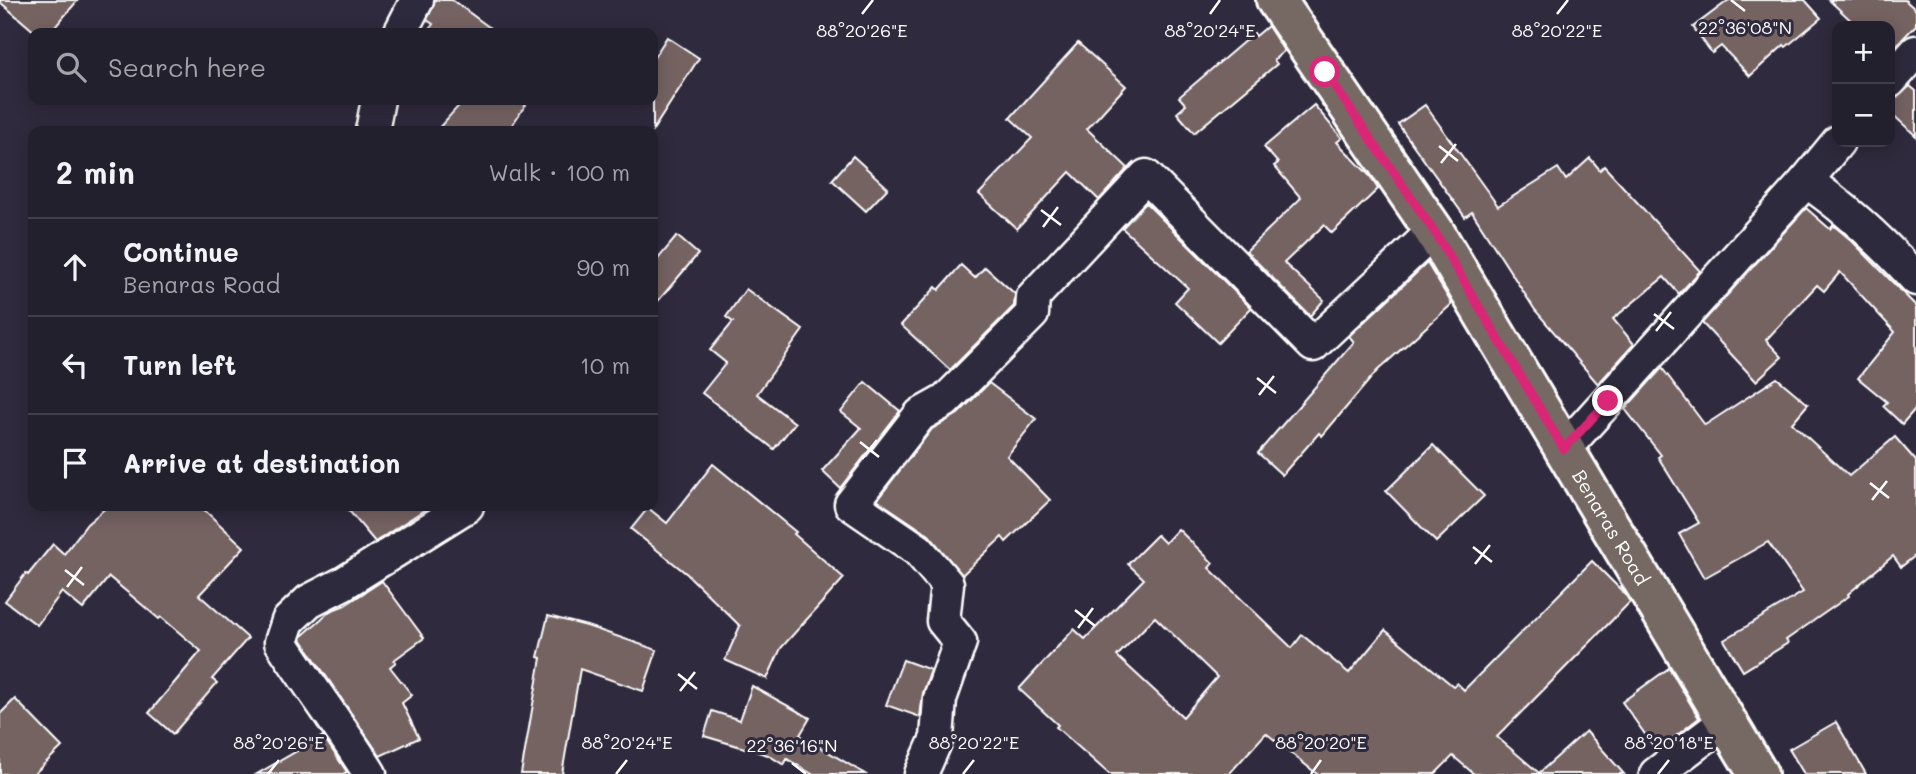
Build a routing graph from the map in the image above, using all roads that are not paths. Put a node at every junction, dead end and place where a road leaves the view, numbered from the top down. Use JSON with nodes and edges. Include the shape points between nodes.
{"nodes":[{"id":1,"x":417,"y":0,"type":"edge"},
{"id":2,"x":1276,"y":0,"type":"edge"},
{"id":3,"x":403,"y":28,"type":"edge"},
{"id":4,"x":1916,"y":52,"type":"edge"},
{"id":5,"x":1895,"y":75,"type":"edge"},
{"id":6,"x":377,"y":105,"type":"edge"},
{"id":7,"x":373,"y":126,"type":"edge"},
{"id":8,"x":1834,"y":147,"type":"edge"},
{"id":9,"x":1806,"y":181,"type":"junction"},
{"id":10,"x":1434,"y":231,"type":"junction"},
{"id":11,"x":1916,"y":279,"type":"edge"},
{"id":12,"x":1564,"y":449,"type":"junction"},
{"id":13,"x":459,"y":511,"type":"edge"},
{"id":14,"x":1726,"y":721,"type":"junction"},
{"id":15,"x":370,"y":774,"type":"edge"},
{"id":16,"x":921,"y":774,"type":"edge"},
{"id":17,"x":1656,"y":774,"type":"edge"},
{"id":18,"x":1758,"y":774,"type":"edge"}],
"edges":[{"from":1,"to":3,"type":"street"},
{"from":2,"to":10,"type":"main road","name":"Benaras Road"},
{"from":4,"to":5,"type":"street"},
{"from":6,"to":7,"type":"street"},
{"from":8,"to":9,"type":"street"},
{"from":9,"to":11,"type":"street","via":[[1834,201]]},
{"from":9,"to":12,"type":"street"},
{"from":10,"to":12,"type":"main road","name":"Benaras Road"},
{"from":10,"to":16,"type":"street","via":[[1314,345],[1146,176],[1033,297],[1032,314],[945,401],[920,415],[851,504],[918,550],[947,584],[943,621],[960,642],[940,699],[937,738]]},
{"from":12,"to":14,"type":"main road","name":"Benaras Road"},
{"from":13,"to":15,"type":"street","via":[[309,601],[288,621],[281,642]]},
{"from":14,"to":17,"type":"street"},
{"from":14,"to":18,"type":"main road","name":"Benaras Road"}]}
